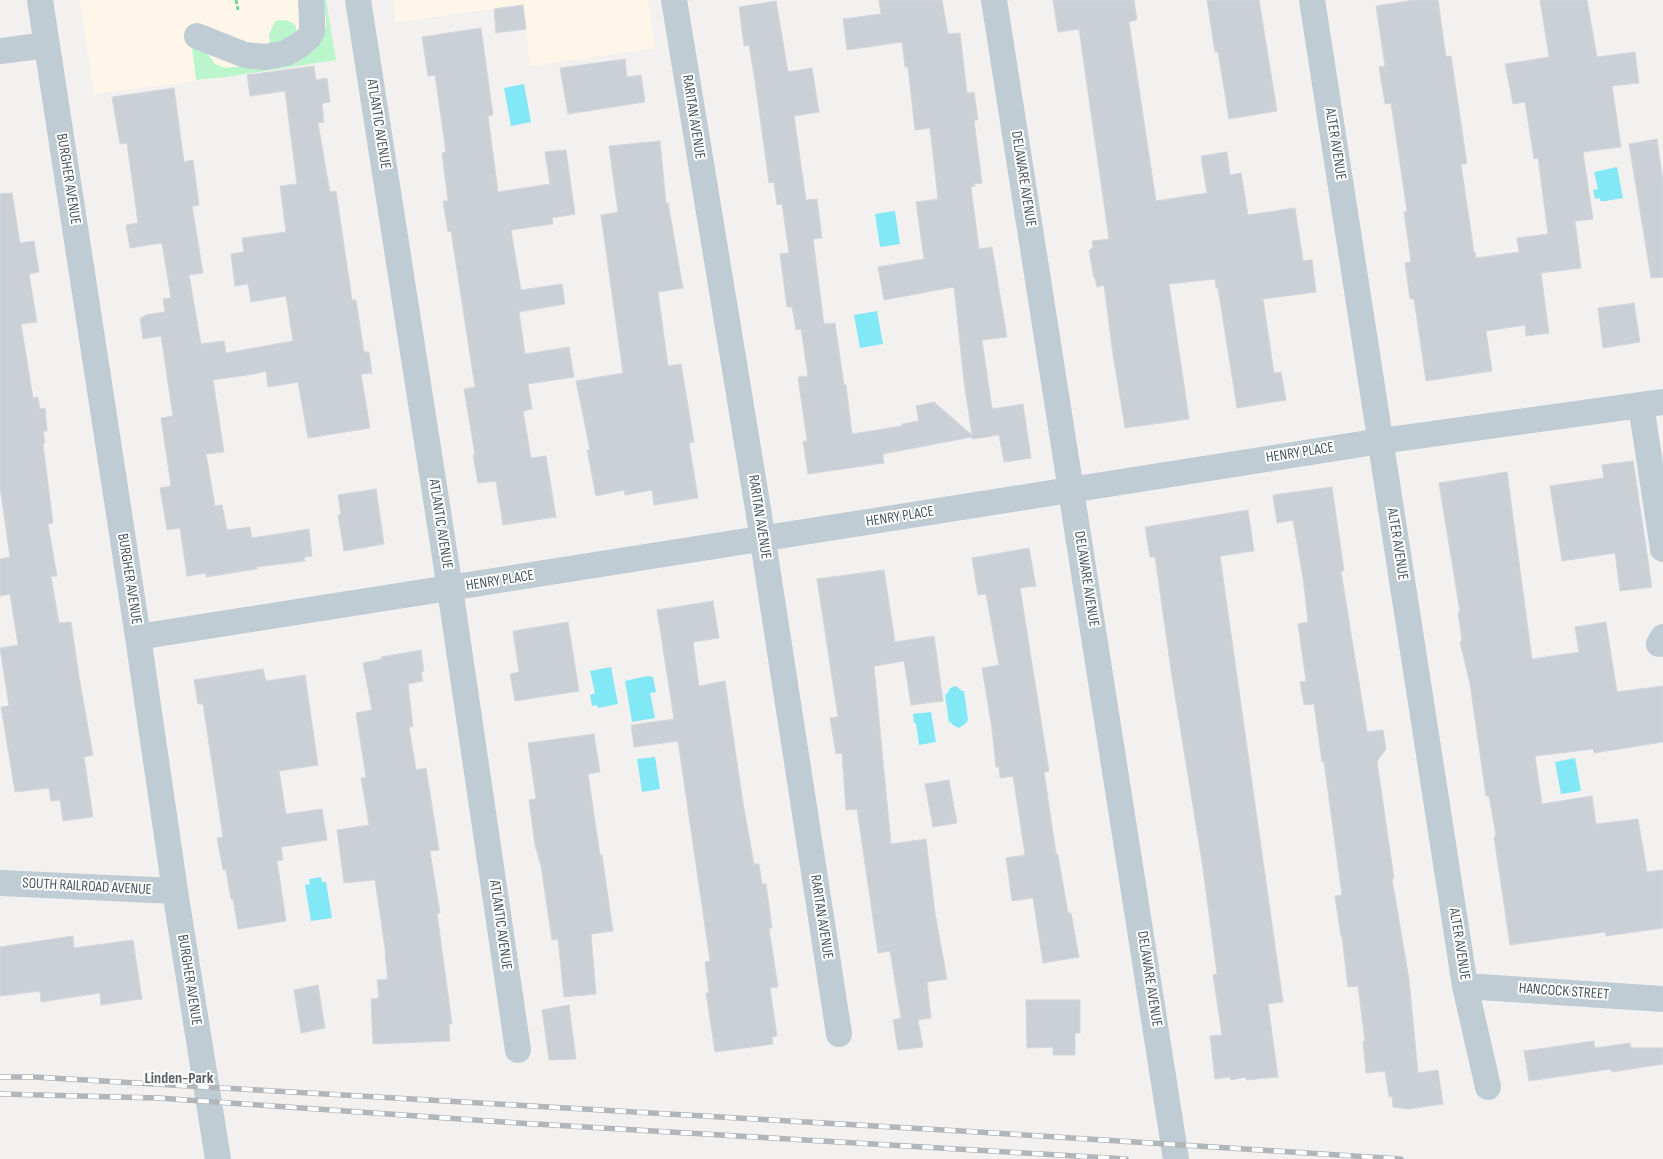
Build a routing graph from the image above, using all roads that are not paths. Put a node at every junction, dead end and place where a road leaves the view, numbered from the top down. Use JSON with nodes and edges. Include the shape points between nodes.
{"nodes":[{"id":1,"x":40,"y":0,"type":"edge"},
{"id":2,"x":311,"y":0,"type":"edge"},
{"id":3,"x":358,"y":0,"type":"edge"},
{"id":4,"x":674,"y":0,"type":"edge"},
{"id":5,"x":994,"y":0,"type":"edge"},
{"id":6,"x":1312,"y":0,"type":"edge"},
{"id":7,"x":197,"y":36,"type":"dead end"},
{"id":8,"x":47,"y":45,"type":"junction"},
{"id":9,"x":0,"y":51,"type":"edge"},
{"id":10,"x":1652,"y":404,"type":"edge"},
{"id":11,"x":1381,"y":440,"type":"junction"},
{"id":12,"x":1072,"y":489,"type":"junction"},
{"id":13,"x":762,"y":539,"type":"junction"},
{"id":14,"x":1663,"y":549,"type":"edge"},
{"id":15,"x":450,"y":589,"type":"junction"},
{"id":16,"x":138,"y":637,"type":"junction"},
{"id":17,"x":0,"y":883,"type":"edge"},
{"id":18,"x":174,"y":891,"type":"junction"},
{"id":19,"x":1466,"y":986,"type":"junction"},
{"id":20,"x":1663,"y":999,"type":"edge"},
{"id":21,"x":839,"y":1034,"type":"dead end"},
{"id":22,"x":518,"y":1050,"type":"dead end"},
{"id":23,"x":1488,"y":1087,"type":"dead end"},
{"id":24,"x":218,"y":1159,"type":"edge"},
{"id":25,"x":1176,"y":1159,"type":"edge"}],
"edges":[{"from":1,"to":8,"type":"street","name":"BURGHER AVENUE"},
{"from":2,"to":7,"type":"street","via":[[312,31],[302,44],[286,54],[245,55]]},
{"from":3,"to":15,"type":"street","name":"ATLANTIC AVENUE"},
{"from":4,"to":13,"type":"street","name":"RARITAN AVENUE"},
{"from":5,"to":12,"type":"street","name":"DELAWARE AVENUE"},
{"from":6,"to":11,"type":"street","name":"ALTER AVENUE"},
{"from":8,"to":9,"type":"street"},
{"from":8,"to":16,"type":"street","name":"BURGHER AVENUE"},
{"from":10,"to":11,"type":"street","name":"HENRY PLACE"},
{"from":10,"to":14,"type":"street"},
{"from":11,"to":12,"type":"street","name":"HENRY PLACE"},
{"from":11,"to":19,"type":"street","name":"ALTER AVENUE"},
{"from":12,"to":13,"type":"street","name":"HENRY PLACE"},
{"from":12,"to":25,"type":"street","name":"DELAWARE AVENUE"},
{"from":13,"to":15,"type":"street","name":"HENRY PLACE"},
{"from":13,"to":21,"type":"street","name":"RARITAN AVENUE"},
{"from":15,"to":16,"type":"street","name":"HENRY PLACE"},
{"from":15,"to":22,"type":"street","name":"ATLANTIC AVENUE"},
{"from":16,"to":18,"type":"street","name":"BURGHER AVENUE"},
{"from":17,"to":18,"type":"street","name":"SOUTH RAILROAD AVENUE"},
{"from":18,"to":24,"type":"street","name":"BURGHER AVENUE"},
{"from":19,"to":20,"type":"street","name":"HANCOCK STREET"},
{"from":19,"to":23,"type":"street","name":"ALTER AVENUE"}]}
